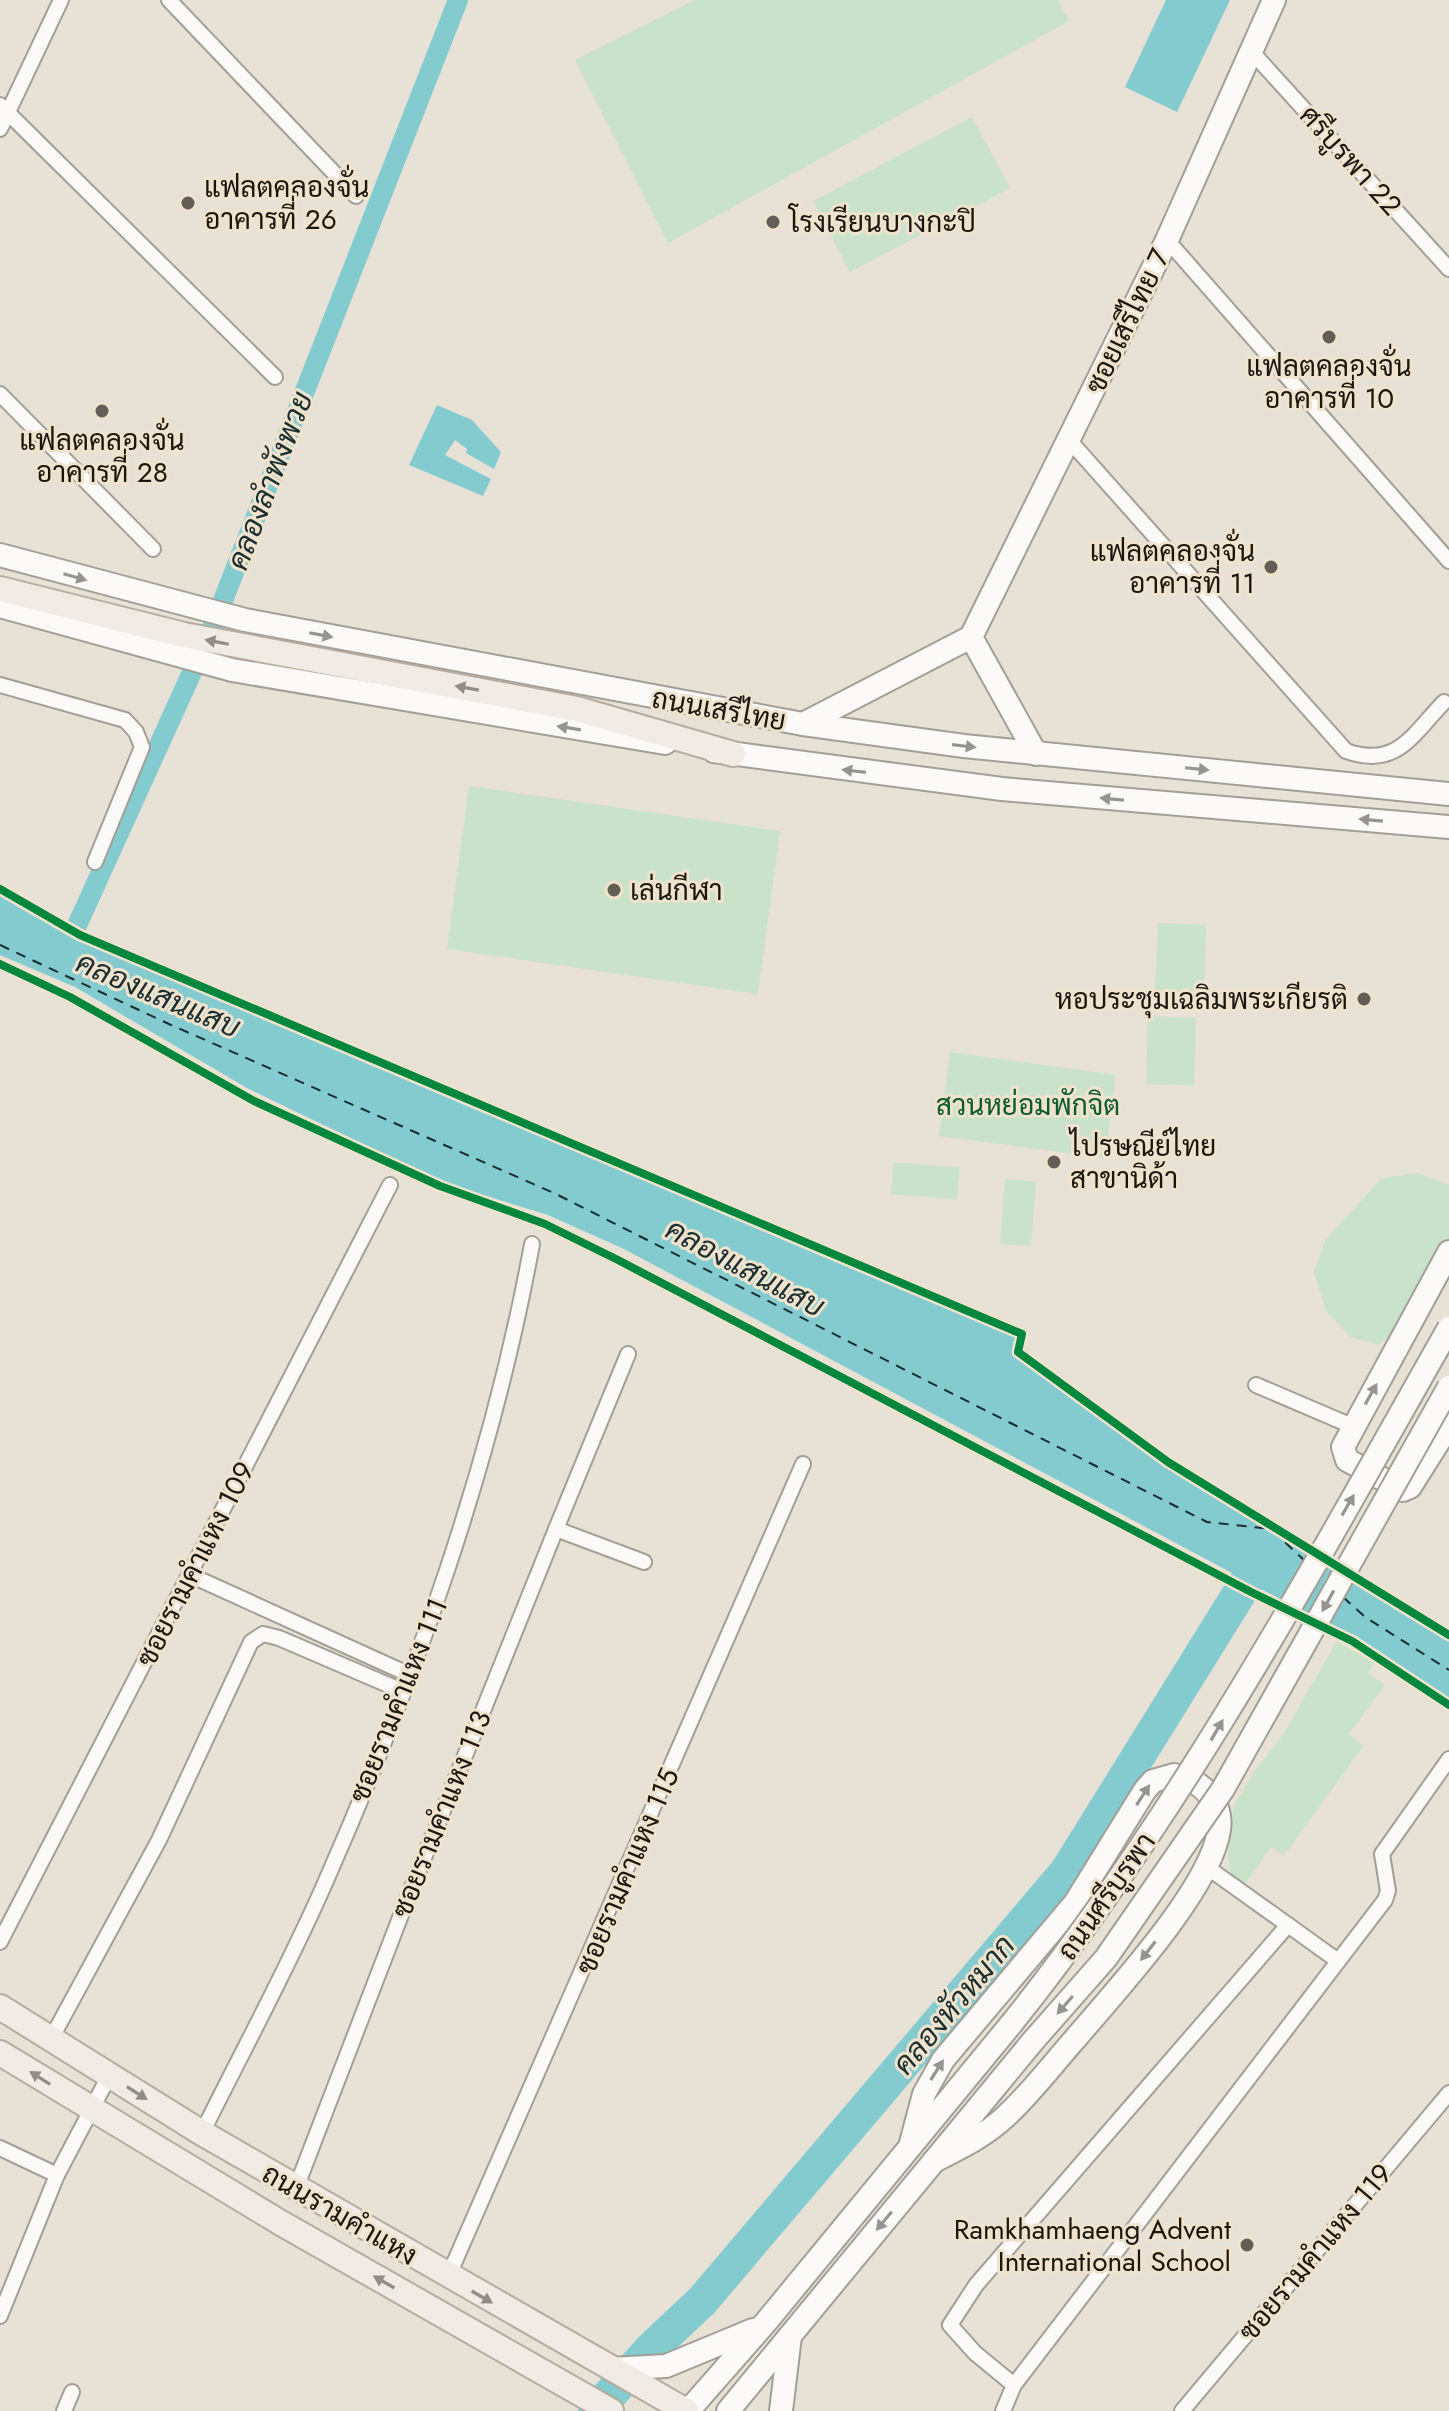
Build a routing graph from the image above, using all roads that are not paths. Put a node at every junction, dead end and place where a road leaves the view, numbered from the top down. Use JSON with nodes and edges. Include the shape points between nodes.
{"nodes":[{"id":1,"x":61,"y":0,"type":"edge"},
{"id":2,"x":169,"y":0,"type":"edge"},
{"id":3,"x":1274,"y":0,"type":"edge"},
{"id":4,"x":1252,"y":52,"type":"junction"},
{"id":5,"x":3,"y":109,"type":"edge"},
{"id":6,"x":0,"y":129,"type":"edge"},
{"id":7,"x":356,"y":196,"type":"dead end"},
{"id":8,"x":1167,"y":240,"type":"junction"},
{"id":9,"x":1449,"y":269,"type":"edge"},
{"id":10,"x":275,"y":377,"type":"dead end"},
{"id":11,"x":0,"y":394,"type":"edge"},
{"id":12,"x":1069,"y":440,"type":"junction"},
{"id":13,"x":153,"y":549,"type":"dead end"},
{"id":14,"x":0,"y":555,"type":"edge"},
{"id":15,"x":1449,"y":561,"type":"edge"},
{"id":16,"x":0,"y":589,"type":"edge"},
{"id":17,"x":0,"y":606,"type":"edge"},
{"id":18,"x":971,"y":637,"type":"junction"},
{"id":19,"x":0,"y":685,"type":"edge"},
{"id":20,"x":1444,"y":702,"type":"dead end"},
{"id":21,"x":803,"y":724,"type":"junction"},
{"id":22,"x":733,"y":754,"type":"junction"},
{"id":23,"x":1036,"y":754,"type":"junction"},
{"id":24,"x":1449,"y":794,"type":"edge"},
{"id":25,"x":1449,"y":827,"type":"edge"},
{"id":26,"x":95,"y":862,"type":"dead end"},
{"id":27,"x":390,"y":1185,"type":"dead end"},
{"id":28,"x":532,"y":1244,"type":"dead end"},
{"id":29,"x":1449,"y":1252,"type":"edge"},
{"id":30,"x":1449,"y":1328,"type":"edge"},
{"id":31,"x":628,"y":1354,"type":"dead end"},
{"id":32,"x":1256,"y":1385,"type":"dead end"},
{"id":33,"x":1449,"y":1387,"type":"edge"},
{"id":34,"x":1449,"y":1425,"type":"edge"},
{"id":35,"x":1352,"y":1426,"type":"junction"},
{"id":36,"x":803,"y":1464,"type":"dead end"},
{"id":37,"x":556,"y":1529,"type":"junction"},
{"id":38,"x":644,"y":1562,"type":"dead end"},
{"id":39,"x":190,"y":1575,"type":"junction"},
{"id":40,"x":408,"y":1674,"type":"junction"},
{"id":41,"x":393,"y":1687,"type":"dead end"},
{"id":42,"x":1449,"y":1759,"type":"edge"},
{"id":43,"x":1204,"y":1865,"type":"junction"},
{"id":44,"x":1288,"y":1925,"type":"junction"},
{"id":45,"x":0,"y":1942,"type":"edge"},
{"id":46,"x":1338,"y":1961,"type":"junction"},
{"id":47,"x":0,"y":2007,"type":"edge"},
{"id":48,"x":51,"y":2039,"type":"junction"},
{"id":49,"x":0,"y":2053,"type":"edge"},
{"id":50,"x":109,"y":2076,"type":"junction"},
{"id":51,"x":1449,"y":2093,"type":"edge"},
{"id":52,"x":92,"y":2111,"type":"junction"},
{"id":53,"x":202,"y":2133,"type":"junction"},
{"id":54,"x":911,"y":2143,"type":"junction"},
{"id":55,"x":0,"y":2148,"type":"edge"},
{"id":56,"x":934,"y":2161,"type":"junction"},
{"id":57,"x":57,"y":2175,"type":"junction"},
{"id":58,"x":296,"y":2188,"type":"junction"},
{"id":59,"x":448,"y":2277,"type":"junction"},
{"id":60,"x":0,"y":2316,"type":"edge"},
{"id":61,"x":766,"y":2322,"type":"junction"},
{"id":62,"x":790,"y":2335,"type":"junction"},
{"id":63,"x":610,"y":2369,"type":"junction"},
{"id":64,"x":1014,"y":2385,"type":"junction"},
{"id":65,"x":72,"y":2392,"type":"dead end"},
{"id":66,"x":64,"y":2411,"type":"edge"},
{"id":67,"x":611,"y":2411,"type":"edge"},
{"id":68,"x":687,"y":2411,"type":"edge"},
{"id":69,"x":728,"y":2411,"type":"edge"},
{"id":70,"x":781,"y":2411,"type":"edge"},
{"id":71,"x":1003,"y":2411,"type":"edge"},
{"id":72,"x":1182,"y":2411,"type":"edge"}],
"edges":[{"from":1,"to":5,"type":"street"},
{"from":2,"to":7,"type":"street"},
{"from":3,"to":4,"type":"street","name":"ซอยเสรีไทย 7"},
{"from":4,"to":8,"type":"street","name":"ซอยเสรีไทย 7"},
{"from":4,"to":9,"type":"street","name":"ศรีบูรพา 22"},
{"from":5,"to":6,"type":"street"},
{"from":5,"to":10,"type":"street"},
{"from":8,"to":12,"type":"street","name":"ซอยเสรีไทย 7"},
{"from":8,"to":15,"type":"street"},
{"from":11,"to":13,"type":"street"},
{"from":12,"to":18,"type":"street","name":"ซอยเสรีไทย 7"},
{"from":12,"to":20,"type":"street","via":[[1346,751],[1373,758],[1397,752]]},
{"from":14,"to":21,"type":"street","name":"ถนนเสรีไทย","one_way":true,"via":[[245,620]]},
{"from":22,"to":16,"type":"main road","one_way":true,"via":[[577,709],[168,632]]},
{"from":22,"to":17,"type":"street","name":"ถนนเสรีไทย","one_way":true,"via":[[232,670]]},
{"from":18,"to":21,"type":"street"},
{"from":18,"to":23,"type":"street"},
{"from":19,"to":26,"type":"street","via":[[125,720],[136,732],[142,747]]},
{"from":21,"to":23,"type":"street","name":"ถนนเสรีไทย","one_way":true},
{"from":25,"to":22,"type":"street","name":"ถนนเสรีไทย","one_way":true,"via":[[1002,789]]},
{"from":23,"to":24,"type":"street","name":"ถนนเสรีไทย","one_way":true},
{"from":27,"to":39,"type":"street","name":"ซอยรามคำแหง 109"},
{"from":28,"to":40,"type":"street","name":"ซอยรามคำแหง 111","via":[[517,1326],[449,1568]]},
{"from":35,"to":29,"type":"street","one_way":true},
{"from":54,"to":30,"type":"street","name":"ถนนศรีบูรพา","one_way":true,"bridge":true,"via":[[1083,1934],[1196,1765]]},
{"from":31,"to":37,"type":"street","name":"ซอยรามคำแหง 113"},
{"from":32,"to":35,"type":"street"},
{"from":33,"to":56,"type":"street","name":"ถนนศรีบูรพา","one_way":true,"bridge":true,"via":[[1223,1789],[1106,1958]]},
{"from":34,"to":35,"type":"street","via":[[1403,1490],[1347,1460],[1343,1447]]},
{"from":36,"to":59,"type":"street","name":"ซอยรามคำแหง 115"},
{"from":37,"to":38,"type":"street"},
{"from":37,"to":58,"type":"street","name":"ซอยรามคำแหง 113"},
{"from":39,"to":40,"type":"street"},
{"from":39,"to":45,"type":"street","name":"ซอยรามคำแหง 109"},
{"from":40,"to":53,"type":"street","name":"ซอยรามคำแหง 111","via":[[325,1884]]},
{"from":41,"to":48,"type":"street","via":[[279,1638],[263,1634],[251,1642],[159,1840]]},
{"from":42,"to":46,"type":"street","via":[[1389,1840],[1382,1854],[1385,1900]]},
{"from":43,"to":44,"type":"street"},
{"from":54,"to":43,"type":"street","one_way":true,"via":[[924,2094],[943,2060],[1075,1903],[1153,1781],[1183,1777],[1212,1796],[1219,1831]]},
{"from":43,"to":56,"type":"street","one_way":true,"via":[[1151,1948],[1021,2101],[987,2132]]},
{"from":44,"to":46,"type":"street"},
{"from":44,"to":64,"type":"street","via":[[951,2319],[952,2329]]},
{"from":46,"to":64,"type":"street"},
{"from":47,"to":48,"type":"main road","name":"ถนนรามคำแหง"},
{"from":48,"to":50,"type":"main road","name":"ถนนรามคำแหง"},
{"from":52,"to":49,"type":"main road","name":"ถนนรามคำแหง","one_way":true},
{"from":50,"to":52,"type":"street"},
{"from":50,"to":53,"type":"main road","name":"ถนนรามคำแหง","one_way":true},
{"from":51,"to":72,"type":"street","name":"ซอยรามคำแหง 119"},
{"from":52,"to":57,"type":"street"},
{"from":67,"to":52,"type":"main road","name":"ถนนรามคำแหง","one_way":true},
{"from":53,"to":58,"type":"main road","name":"ถนนรามคำแหง"},
{"from":54,"to":61,"type":"street","name":"ถนนศรีบูรพา"},
{"from":55,"to":57,"type":"street"},
{"from":56,"to":62,"type":"street","name":"ถนนศรีบูรพา","one_way":true},
{"from":57,"to":60,"type":"street"},
{"from":58,"to":59,"type":"main road","name":"ถนนรามคำแหง"},
{"from":59,"to":63,"type":"main road","name":"ถนนรามคำแหง","one_way":true},
{"from":61,"to":63,"type":"street","via":[[666,2366]]},
{"from":61,"to":68,"type":"street","name":"ถนนศรีบูรพา"},
{"from":62,"to":69,"type":"street","name":"ถนนศรีบูรพา"},
{"from":62,"to":70,"type":"street"},
{"from":63,"to":68,"type":"main road","name":"ถนนรามคำแหง"},
{"from":64,"to":71,"type":"street"},
{"from":65,"to":66,"type":"street"}]}
